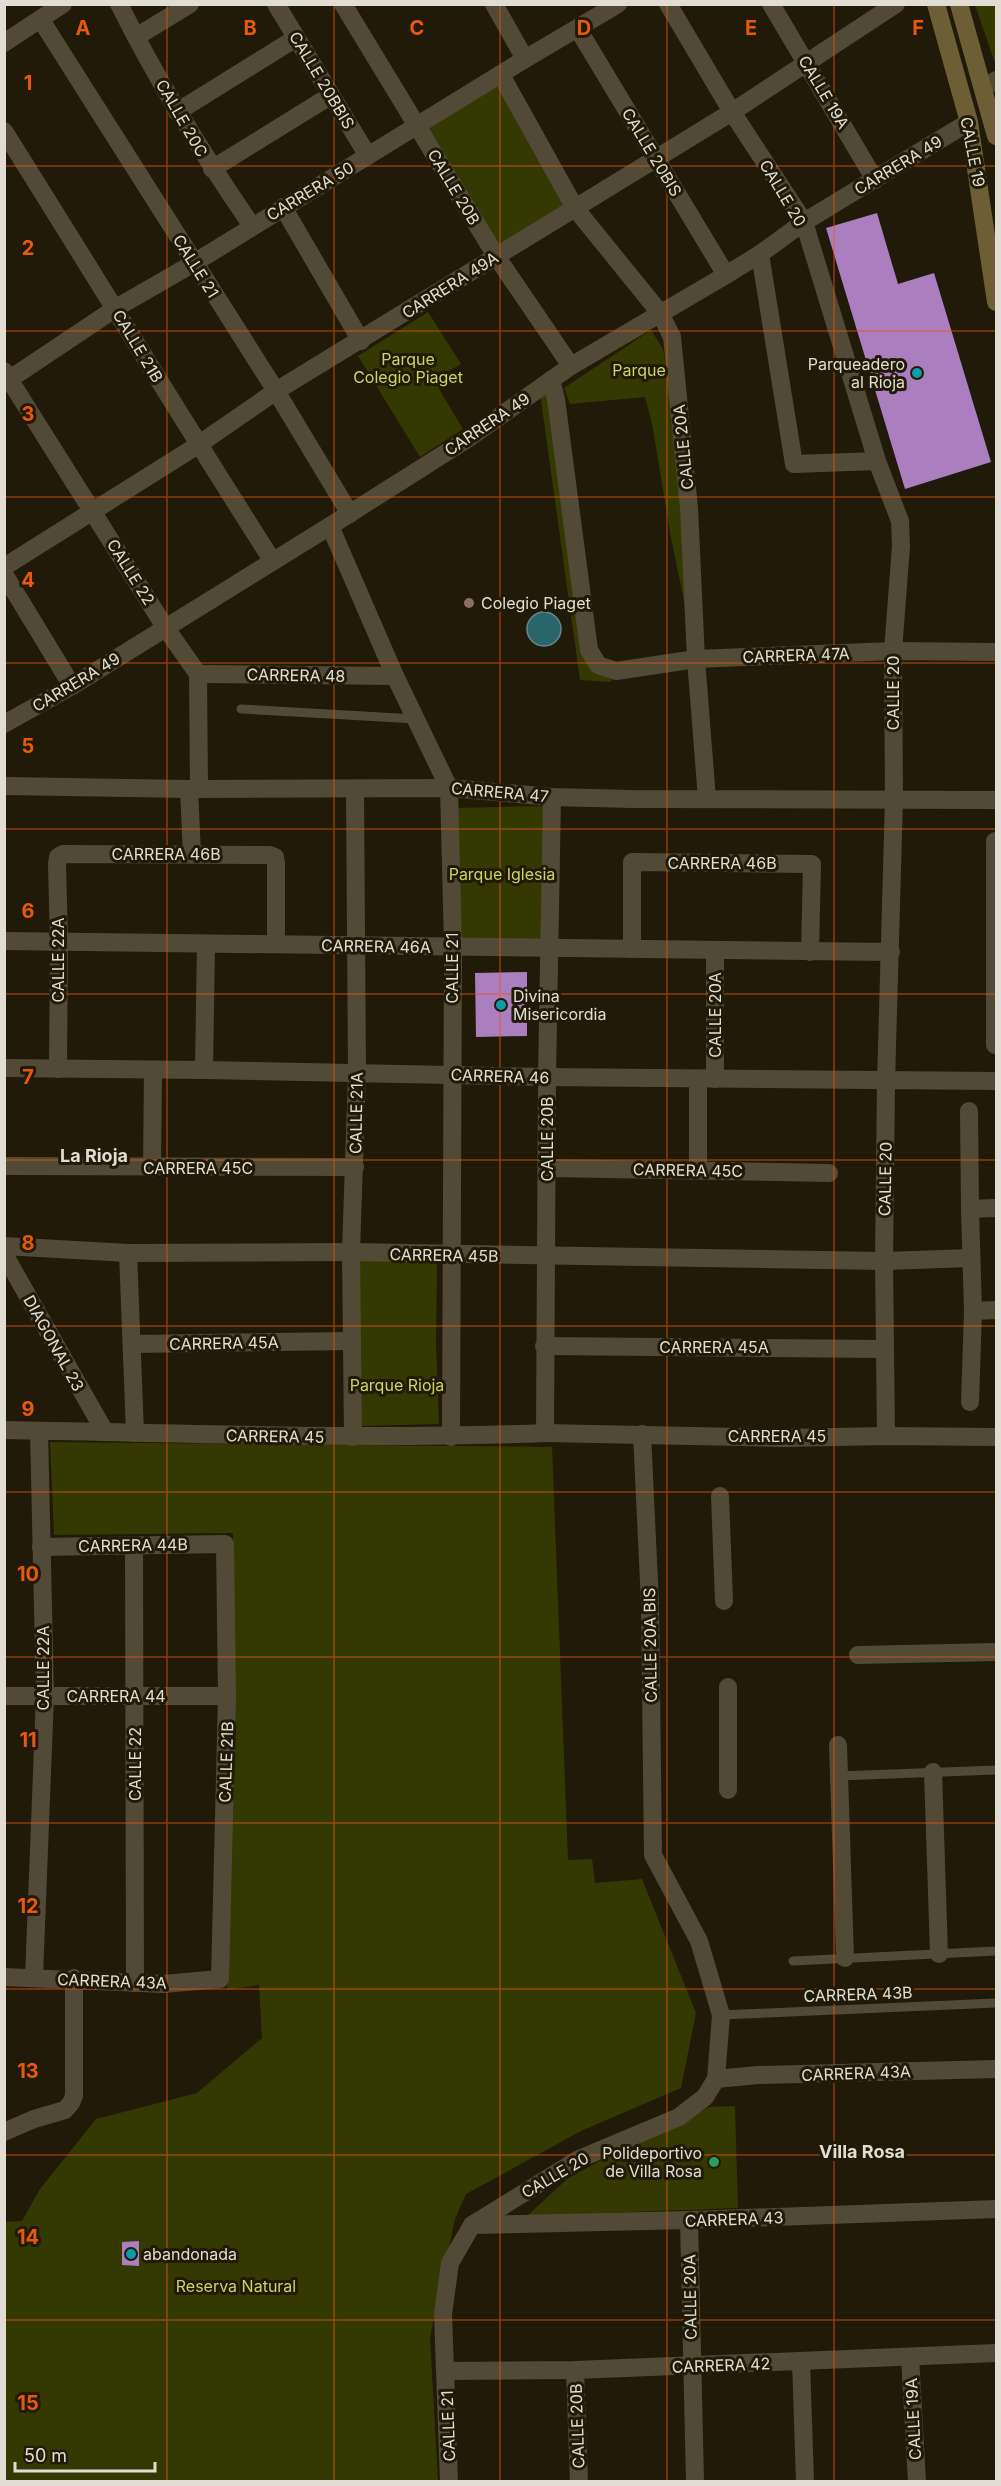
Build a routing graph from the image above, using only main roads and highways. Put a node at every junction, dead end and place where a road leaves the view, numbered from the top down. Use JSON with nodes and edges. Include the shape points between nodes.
{"nodes":[{"id":1,"x":936,"y":4,"type":"edge"},
{"id":2,"x":959,"y":4,"type":"edge"},
{"id":3,"x":990,"y":84,"type":"edge"},
{"id":4,"x":993,"y":107,"type":"edge"},
{"id":5,"x":996,"y":136,"type":"edge"},
{"id":6,"x":996,"y":302,"type":"edge"}],
"edges":[{"from":1,"to":6,"type":"main road","name":"CALLE 19","via":[[969,122]]},
{"from":2,"to":3,"type":"main road","name":"CALLE 19"},
{"from":3,"to":4,"type":"main road","name":"CALLE 19"},
{"from":4,"to":5,"type":"main road","name":"CALLE 19"}]}
